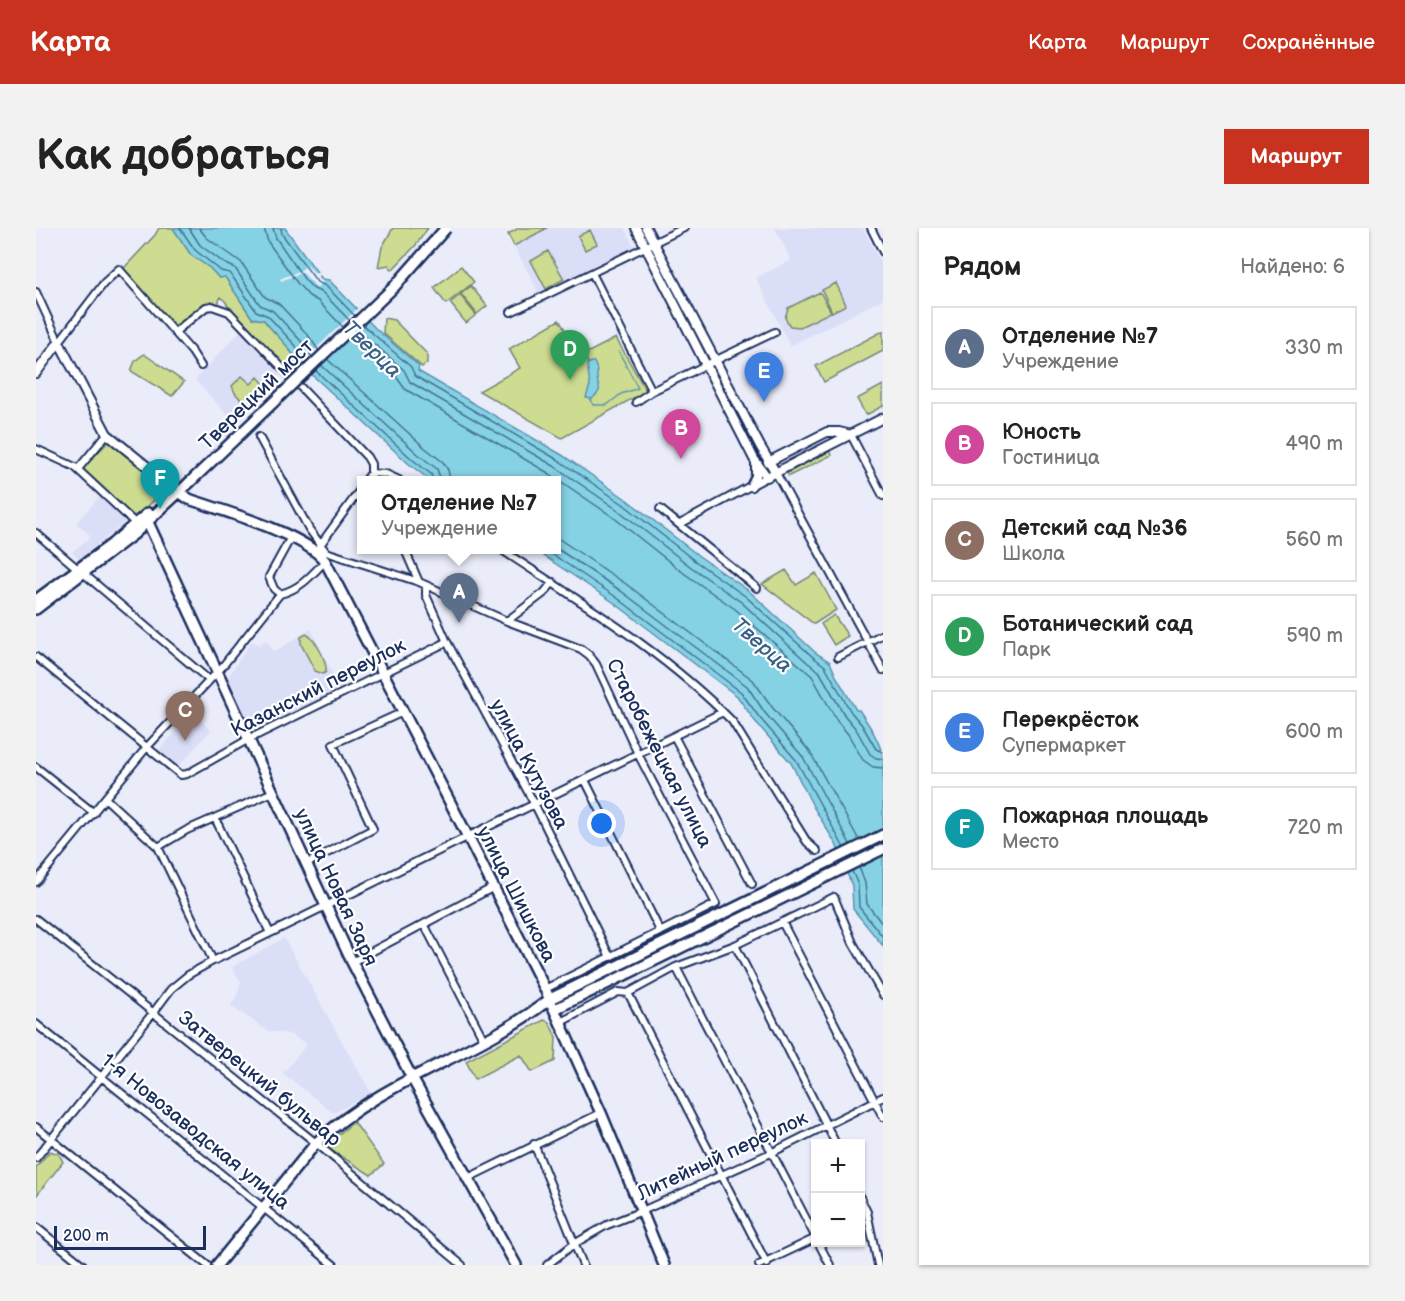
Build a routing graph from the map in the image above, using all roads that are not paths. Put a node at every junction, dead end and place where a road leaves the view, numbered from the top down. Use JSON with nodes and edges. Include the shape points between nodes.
{"nodes":[{"id":1,"x":441,"y":228,"type":"edge"},
{"id":2,"x":446,"y":228,"type":"edge"},
{"id":3,"x":636,"y":228,"type":"edge"},
{"id":4,"x":646,"y":228,"type":"edge"},
{"id":5,"x":684,"y":228,"type":"edge"},
{"id":6,"x":870,"y":228,"type":"edge"},
{"id":7,"x":654,"y":243,"type":"junction"},
{"id":8,"x":645,"y":247,"type":"junction"},
{"id":9,"x":883,"y":252,"type":"edge"},
{"id":10,"x":592,"y":273,"type":"junction"},
{"id":11,"x":36,"y":292,"type":"edge"},
{"id":12,"x":511,"y":312,"type":"dead end"},
{"id":13,"x":175,"y":332,"type":"junction"},
{"id":14,"x":775,"y":332,"type":"dead end"},
{"id":15,"x":60,"y":342,"type":"junction"},
{"id":16,"x":64,"y":351,"type":"junction"},
{"id":17,"x":50,"y":354,"type":"junction"},
{"id":18,"x":716,"y":360,"type":"junction"},
{"id":19,"x":706,"y":365,"type":"junction"},
{"id":20,"x":201,"y":366,"type":"dead end"},
{"id":21,"x":36,"y":373,"type":"edge"},
{"id":22,"x":652,"y":391,"type":"junction"},
{"id":23,"x":636,"y":402,"type":"dead end"},
{"id":24,"x":883,"y":418,"type":"edge"},
{"id":25,"x":108,"y":434,"type":"junction"},
{"id":26,"x":851,"y":435,"type":"junction"},
{"id":27,"x":259,"y":437,"type":"dead end"},
{"id":28,"x":760,"y":446,"type":"junction"},
{"id":29,"x":36,"y":449,"type":"edge"},
{"id":30,"x":750,"y":451,"type":"junction"},
{"id":31,"x":754,"y":459,"type":"junction"},
{"id":32,"x":768,"y":462,"type":"junction"},
{"id":33,"x":78,"y":469,"type":"junction"},
{"id":34,"x":371,"y":473,"type":"junction"},
{"id":35,"x":776,"y":473,"type":"junction"},
{"id":36,"x":369,"y":476,"type":"edge"},
{"id":37,"x":390,"y":476,"type":"edge"},
{"id":38,"x":767,"y":477,"type":"junction"},
{"id":39,"x":188,"y":481,"type":"junction"},
{"id":40,"x":750,"y":486,"type":"junction"},
{"id":41,"x":177,"y":490,"type":"junction"},
{"id":42,"x":357,"y":495,"type":"edge"},
{"id":43,"x":883,"y":496,"type":"edge"},
{"id":44,"x":660,"y":509,"type":"dead end"},
{"id":45,"x":146,"y":519,"type":"junction"},
{"id":46,"x":680,"y":524,"type":"junction"},
{"id":47,"x":136,"y":528,"type":"junction"},
{"id":48,"x":36,"y":533,"type":"edge"},
{"id":49,"x":291,"y":537,"type":"junction"},
{"id":50,"x":321,"y":552,"type":"junction"},
{"id":51,"x":408,"y":554,"type":"edge"},
{"id":52,"x":510,"y":554,"type":"edge"},
{"id":53,"x":81,"y":571,"type":"junction"},
{"id":54,"x":553,"y":582,"type":"junction"},
{"id":55,"x":422,"y":583,"type":"junction"},
{"id":56,"x":757,"y":588,"type":"dead end"},
{"id":57,"x":280,"y":594,"type":"junction"},
{"id":58,"x":36,"y":600,"type":"edge"},
{"id":59,"x":36,"y":609,"type":"edge"},
{"id":60,"x":507,"y":621,"type":"junction"},
{"id":61,"x":883,"y":634,"type":"edge"},
{"id":62,"x":447,"y":642,"type":"junction"},
{"id":63,"x":868,"y":642,"type":"junction"},
{"id":64,"x":36,"y":657,"type":"edge"},
{"id":65,"x":838,"y":657,"type":"dead end"},
{"id":66,"x":883,"y":670,"type":"edge"},
{"id":67,"x":217,"y":672,"type":"junction"},
{"id":68,"x":383,"y":673,"type":"junction"},
{"id":69,"x":209,"y":680,"type":"junction"},
{"id":70,"x":403,"y":712,"type":"junction"},
{"id":71,"x":723,"y":712,"type":"junction"},
{"id":72,"x":674,"y":736,"type":"junction"},
{"id":73,"x":249,"y":739,"type":"junction"},
{"id":74,"x":147,"y":747,"type":"junction"},
{"id":75,"x":638,"y":754,"type":"junction"},
{"id":76,"x":36,"y":767,"type":"edge"},
{"id":77,"x":585,"y":780,"type":"junction"},
{"id":78,"x":273,"y":792,"type":"junction"},
{"id":79,"x":106,"y":799,"type":"junction"},
{"id":80,"x":535,"y":805,"type":"junction"},
{"id":81,"x":94,"y":813,"type":"junction"},
{"id":82,"x":215,"y":818,"type":"junction"},
{"id":83,"x":883,"y":835,"type":"edge"},
{"id":84,"x":468,"y":837,"type":"junction"},
{"id":85,"x":158,"y":847,"type":"junction"},
{"id":86,"x":883,"y":849,"type":"edge"},
{"id":87,"x":817,"y":851,"type":"dead end"},
{"id":88,"x":306,"y":864,"type":"junction"},
{"id":89,"x":36,"y":882,"type":"edge"},
{"id":90,"x":752,"y":884,"type":"dead end"},
{"id":91,"x":494,"y":887,"type":"junction"},
{"id":92,"x":326,"y":907,"type":"junction"},
{"id":93,"x":36,"y":919,"type":"edge"},
{"id":94,"x":782,"y":922,"type":"junction"},
{"id":95,"x":424,"y":924,"type":"junction"},
{"id":96,"x":660,"y":931,"type":"junction"},
{"id":97,"x":270,"y":933,"type":"junction"},
{"id":98,"x":735,"y":945,"type":"junction"},
{"id":99,"x":610,"y":957,"type":"junction"},
{"id":100,"x":213,"y":962,"type":"junction"},
{"id":101,"x":352,"y":962,"type":"junction"},
{"id":102,"x":676,"y":967,"type":"junction"},
{"id":103,"x":545,"y":989,"type":"junction"},
{"id":104,"x":628,"y":993,"type":"junction"},
{"id":105,"x":883,"y":995,"type":"edge"},
{"id":106,"x":550,"y":999,"type":"junction"},
{"id":107,"x":555,"y":1009,"type":"junction"},
{"id":108,"x":153,"y":1013,"type":"junction"},
{"id":109,"x":530,"y":1015,"type":"junction"},
{"id":110,"x":561,"y":1022,"type":"junction"},
{"id":111,"x":36,"y":1024,"type":"edge"},
{"id":112,"x":484,"y":1040,"type":"junction"},
{"id":113,"x":101,"y":1076,"type":"junction"},
{"id":114,"x":412,"y":1078,"type":"junction"},
{"id":115,"x":883,"y":1097,"type":"edge"},
{"id":116,"x":875,"y":1101,"type":"junction"},
{"id":117,"x":601,"y":1113,"type":"junction"},
{"id":118,"x":883,"y":1117,"type":"edge"},
{"id":119,"x":827,"y":1124,"type":"junction"},
{"id":120,"x":36,"y":1127,"type":"edge"},
{"id":121,"x":51,"y":1139,"type":"junction"},
{"id":122,"x":834,"y":1139,"type":"edge"},
{"id":123,"x":316,"y":1143,"type":"junction"},
{"id":124,"x":534,"y":1144,"type":"junction"},
{"id":125,"x":773,"y":1152,"type":"junction"},
{"id":126,"x":36,"y":1158,"type":"edge"},
{"id":127,"x":722,"y":1175,"type":"junction"},
{"id":128,"x":468,"y":1178,"type":"junction"},
{"id":129,"x":264,"y":1207,"type":"junction"},
{"id":130,"x":865,"y":1207,"type":"edge"},
{"id":131,"x":642,"y":1211,"type":"junction"},
{"id":132,"x":867,"y":1212,"type":"joint"},
{"id":133,"x":36,"y":1227,"type":"edge"},
{"id":134,"x":811,"y":1228,"type":"edge"},
{"id":135,"x":811,"y":1240,"type":"edge"},
{"id":136,"x":574,"y":1244,"type":"junction"},
{"id":137,"x":821,"y":1247,"type":"edge"},
{"id":138,"x":766,"y":1263,"type":"edge"},
{"id":139,"x":83,"y":1265,"type":"edge"},
{"id":140,"x":207,"y":1265,"type":"edge"},
{"id":141,"x":217,"y":1265,"type":"edge"},
{"id":142,"x":334,"y":1265,"type":"edge"},
{"id":143,"x":462,"y":1265,"type":"edge"},
{"id":144,"x":516,"y":1265,"type":"edge"},
{"id":145,"x":547,"y":1265,"type":"edge"},
{"id":146,"x":583,"y":1265,"type":"edge"},
{"id":147,"x":664,"y":1265,"type":"edge"},
{"id":148,"x":759,"y":1265,"type":"edge"},
{"id":149,"x":830,"y":1265,"type":"edge"},
{"id":150,"x":879,"y":1265,"type":"edge"}],
"edges":[{"from":1,"to":39,"type":"main road","name":"Тверецкий мост","bridge":true,"via":[[385,290]]},
{"from":2,"to":39,"type":"main road","name":"Тверецкий мост","bridge":true,"via":[[394,287]]},
{"from":3,"to":8,"type":"street"},
{"from":4,"to":7,"type":"street"},
{"from":5,"to":7,"type":"street"},
{"from":6,"to":9,"type":"street"},
{"from":7,"to":8,"type":"street"},
{"from":7,"to":18,"type":"street"},
{"from":8,"to":10,"type":"street"},
{"from":8,"to":19,"type":"street"},
{"from":10,"to":12,"type":"street"},
{"from":10,"to":22,"type":"street"},
{"from":11,"to":15,"type":"street"},
{"from":13,"to":15,"type":"street","via":[[119,269]]},
{"from":13,"to":20,"type":"street"},
{"from":13,"to":34,"type":"street","via":[[207,307],[229,312],[367,457]]},
{"from":14,"to":18,"type":"street"},
{"from":15,"to":16,"type":"street"},
{"from":15,"to":17,"type":"street"},
{"from":16,"to":17,"type":"street"},
{"from":16,"to":25,"type":"street"},
{"from":17,"to":21,"type":"street"},
{"from":18,"to":19,"type":"street"},
{"from":18,"to":28,"type":"street"},
{"from":19,"to":22,"type":"street"},
{"from":19,"to":30,"type":"street"},
{"from":22,"to":23,"type":"street"},
{"from":24,"to":26,"type":"street"},
{"from":25,"to":33,"type":"street"},
{"from":25,"to":41,"type":"street"},
{"from":26,"to":32,"type":"street","via":[[826,432]]},
{"from":26,"to":35,"type":"street"},
{"from":26,"to":43,"type":"street"},
{"from":27,"to":50,"type":"street","name":"улица Шишкова"},
{"from":28,"to":30,"type":"street","via":[[757,452]]},
{"from":28,"to":32,"type":"street"},
{"from":29,"to":33,"type":"street"},
{"from":30,"to":31,"type":"street"},
{"from":31,"to":38,"type":"street"},
{"from":31,"to":40,"type":"street","via":[[756,472]]},
{"from":32,"to":35,"type":"street"},
{"from":33,"to":47,"type":"street"},
{"from":34,"to":36,"type":"street"},
{"from":34,"to":37,"type":"street"},
{"from":35,"to":38,"type":"street"},
{"from":35,"to":63,"type":"street"},
{"from":38,"to":40,"type":"street"},
{"from":39,"to":41,"type":"main road"},
{"from":40,"to":46,"type":"street"},
{"from":41,"to":45,"type":"main road"},
{"from":41,"to":49,"type":"main road","name":"Старобежецкая улица","via":[[189,499]]},
{"from":42,"to":50,"type":"street"},
{"from":44,"to":46,"type":"street"},
{"from":45,"to":47,"type":"main road"},
{"from":45,"to":67,"type":"main road","name":"улица Новая Заря"},
{"from":46,"to":56,"type":"street"},
{"from":47,"to":53,"type":"main road"},
{"from":48,"to":53,"type":"street"},
{"from":49,"to":50,"type":"main road","name":"Старобежецкая улица"},
{"from":49,"to":57,"type":"street","via":[[269,577]]},
{"from":50,"to":55,"type":"street","name":"Старобежецкая улица"},
{"from":50,"to":57,"type":"street","via":[[301,585]]},
{"from":50,"to":68,"type":"main road","name":"улица Шишкова"},
{"from":51,"to":55,"type":"street","name":"улица Кутузова"},
{"from":52,"to":54,"type":"street"},
{"from":53,"to":58,"type":"main road"},
{"from":53,"to":59,"type":"main road"},
{"from":53,"to":69,"type":"street"},
{"from":54,"to":60,"type":"street"},
{"from":54,"to":71,"type":"street","via":[[674,667]]},
{"from":55,"to":60,"type":"street","name":"Старобежецкая улица"},
{"from":55,"to":62,"type":"street","name":"улица Кутузова"},
{"from":57,"to":67,"type":"street"},
{"from":60,"to":75,"type":"street","name":"Старобежецкая улица","via":[[591,656]]},
{"from":61,"to":63,"type":"street"},
{"from":62,"to":68,"type":"street","name":"Казанский переулок"},
{"from":62,"to":80,"type":"street","name":"улица Кутузова"},
{"from":63,"to":65,"type":"street"},
{"from":63,"to":66,"type":"street"},
{"from":64,"to":74,"type":"street"},
{"from":67,"to":69,"type":"street"},
{"from":67,"to":73,"type":"main road","name":"улица Новая Заря"},
{"from":68,"to":70,"type":"main road","name":"улица Шишкова"},
{"from":68,"to":73,"type":"street","name":"Казанский переулок"},
{"from":69,"to":74,"type":"street"},
{"from":70,"to":84,"type":"main road","name":"улица Шишкова"},
{"from":70,"to":88,"type":"street","via":[[333,744],[373,829]]},
{"from":71,"to":72,"type":"street"},
{"from":71,"to":87,"type":"street","via":[[807,842]]},
{"from":72,"to":75,"type":"street"},
{"from":72,"to":90,"type":"street"},
{"from":73,"to":74,"type":"street","name":"Казанский переулок","via":[[181,775]]},
{"from":73,"to":78,"type":"main road","name":"улица Новая Заря"},
{"from":74,"to":79,"type":"street"},
{"from":75,"to":77,"type":"street"},
{"from":75,"to":96,"type":"street","name":"Старобежецкая улица","via":[[716,904]]},
{"from":76,"to":81,"type":"street"},
{"from":77,"to":80,"type":"street"},
{"from":77,"to":96,"type":"street"},
{"from":78,"to":82,"type":"street"},
{"from":78,"to":88,"type":"main road","name":"улица Новая Заря"},
{"from":79,"to":81,"type":"street"},
{"from":79,"to":85,"type":"street"},
{"from":80,"to":84,"type":"street"},
{"from":80,"to":99,"type":"street","name":"улица Кутузова"},
{"from":81,"to":89,"type":"street"},
{"from":82,"to":85,"type":"street"},
{"from":82,"to":97,"type":"street"},
{"from":83,"to":106,"type":"main road"},
{"from":84,"to":91,"type":"main road","name":"улица Шишкова"},
{"from":84,"to":92,"type":"street"},
{"from":85,"to":100,"type":"street"},
{"from":86,"to":107,"type":"main road"},
{"from":88,"to":92,"type":"main road","name":"улица Новая Заря"},
{"from":91,"to":95,"type":"street"},
{"from":91,"to":103,"type":"main road","name":"улица Шишкова"},
{"from":92,"to":97,"type":"street"},
{"from":92,"to":101,"type":"main road","name":"улица Новая Заря"},
{"from":93,"to":108,"type":"street","name":"Затверецкий бульвар"},
{"from":94,"to":98,"type":"street"},
{"from":94,"to":105,"type":"street","via":[[834,897],[853,943]]},
{"from":94,"to":116,"type":"street"},
{"from":95,"to":101,"type":"street"},
{"from":95,"to":112,"type":"street"},
{"from":96,"to":99,"type":"street"},
{"from":97,"to":100,"type":"street"},
{"from":98,"to":102,"type":"street"},
{"from":98,"to":119,"type":"street"},
{"from":99,"to":103,"type":"street"},
{"from":100,"to":108,"type":"street","via":[[171,989]]},
{"from":101,"to":114,"type":"main road","name":"улица Новая Заря"},
{"from":102,"to":104,"type":"street"},
{"from":102,"to":125,"type":"street"},
{"from":103,"to":106,"type":"main road","name":"улица Шишкова"},
{"from":104,"to":110,"type":"street","via":[[618,992]]},
{"from":104,"to":127,"type":"street"},
{"from":106,"to":107,"type":"main road","name":"улица Шишкова"},
{"from":106,"to":109,"type":"main road"},
{"from":107,"to":109,"type":"main road"},
{"from":107,"to":110,"type":"main road","name":"улица Шишкова"},
{"from":108,"to":113,"type":"street"},
{"from":108,"to":123,"type":"street","name":"Затверецкий бульвар"},
{"from":109,"to":112,"type":"main road"},
{"from":110,"to":117,"type":"main road","name":"улица Шишкова"},
{"from":111,"to":113,"type":"street","name":"1-я Новозаводская улица"},
{"from":112,"to":114,"type":"main road"},
{"from":113,"to":121,"type":"street"},
{"from":113,"to":129,"type":"street","name":"1-я Новозаводская улица"},
{"from":114,"to":123,"type":"main road","via":[[352,1114]]},
{"from":114,"to":128,"type":"main road","name":"улица Новая Заря"},
{"from":115,"to":116,"type":"street","name":"Литейный переулок"},
{"from":116,"to":118,"type":"street"},
{"from":116,"to":119,"type":"street","name":"Литейный переулок"},
{"from":117,"to":124,"type":"street"},
{"from":117,"to":131,"type":"main road","name":"улица Шишкова"},
{"from":119,"to":122,"type":"street"},
{"from":119,"to":125,"type":"street","name":"Литейный переулок"},
{"from":120,"to":121,"type":"street"},
{"from":121,"to":126,"type":"street"},
{"from":121,"to":140,"type":"street"},
{"from":123,"to":129,"type":"main road"},
{"from":123,"to":143,"type":"street","name":"Затверецкий бульвар"},
{"from":124,"to":128,"type":"street"},
{"from":124,"to":136,"type":"street"},
{"from":125,"to":127,"type":"street","name":"Литейный переулок"},
{"from":125,"to":134,"type":"street"},
{"from":127,"to":131,"type":"street","name":"Литейный переулок"},
{"from":127,"to":138,"type":"street"},
{"from":128,"to":144,"type":"main road","name":"улица Новая Заря"},
{"from":129,"to":141,"type":"main road"},
{"from":129,"to":142,"type":"street","name":"1-я Новозаводская улица"},
{"from":130,"to":132,"type":"street"},
{"from":131,"to":136,"type":"street","name":"Литейный переулок","via":[[606,1225]]},
{"from":131,"to":147,"type":"main road","name":"улица Шишкова"},
{"from":132,"to":150,"type":"street"},
{"from":133,"to":139,"type":"street"},
{"from":135,"to":138,"type":"street"},
{"from":136,"to":145,"type":"street","name":"Литейный переулок"},
{"from":136,"to":146,"type":"street"},
{"from":137,"to":149,"type":"street"},
{"from":138,"to":148,"type":"street"}]}
